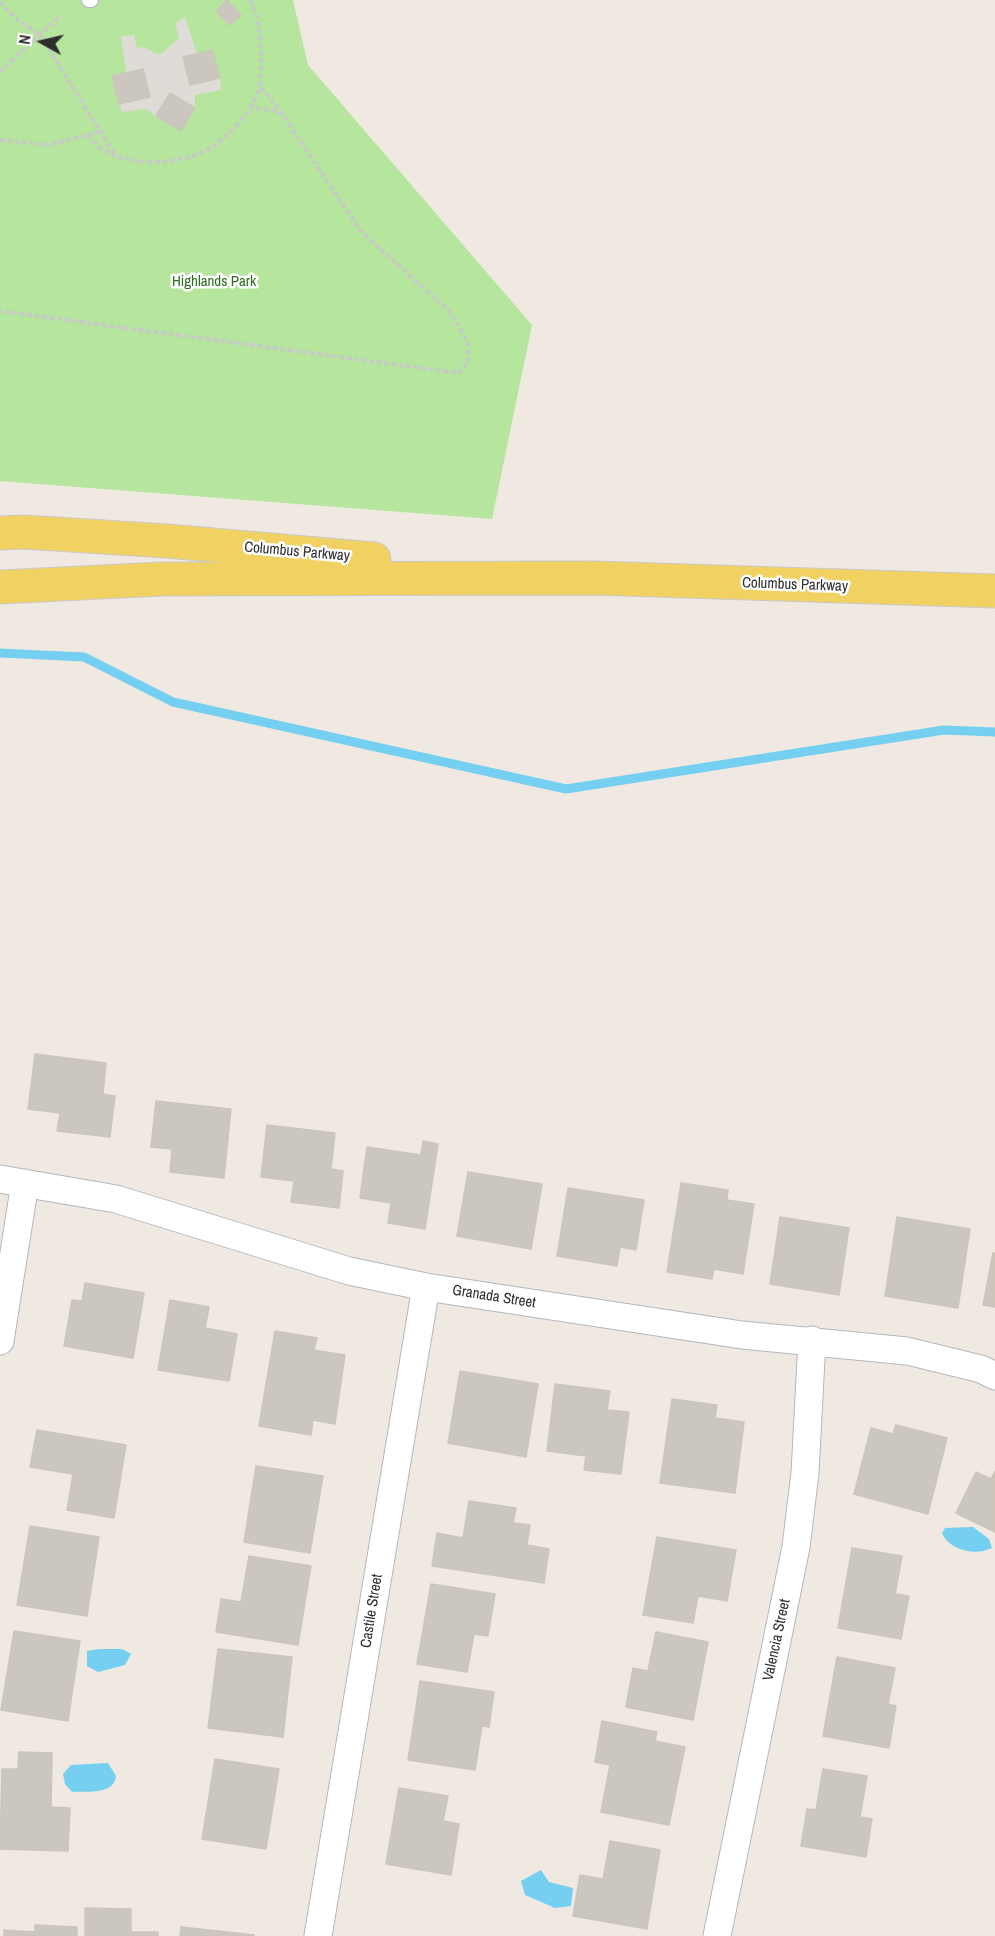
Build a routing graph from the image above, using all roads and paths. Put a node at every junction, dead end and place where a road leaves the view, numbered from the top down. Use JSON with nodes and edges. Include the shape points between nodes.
{"nodes":[{"id":1,"x":250,"y":0,"type":"edge"},
{"id":2,"x":0,"y":2,"type":"edge"},
{"id":3,"x":61,"y":15,"type":"dead end"},
{"id":4,"x":40,"y":34,"type":"junction"},
{"id":5,"x":0,"y":72,"type":"edge"},
{"id":6,"x":260,"y":87,"type":"junction"},
{"id":7,"x":251,"y":108,"type":"junction"},
{"id":8,"x":283,"y":115,"type":"junction"},
{"id":9,"x":101,"y":131,"type":"junction"},
{"id":10,"x":88,"y":135,"type":"junction"},
{"id":11,"x":0,"y":140,"type":"edge"},
{"id":12,"x":115,"y":155,"type":"junction"},
{"id":13,"x":0,"y":311,"type":"edge"},
{"id":14,"x":0,"y":533,"type":"edge"},
{"id":15,"x":594,"y":578,"type":"junction"},
{"id":16,"x":0,"y":587,"type":"edge"},
{"id":17,"x":995,"y":591,"type":"edge"},
{"id":18,"x":12,"y":1181,"type":"edge"},
{"id":19,"x":426,"y":1287,"type":"junction"},
{"id":20,"x":812,"y":1340,"type":"junction"},
{"id":21,"x":0,"y":1341,"type":"edge"},
{"id":22,"x":995,"y":1376,"type":"edge"},
{"id":23,"x":318,"y":1936,"type":"edge"},
{"id":24,"x":717,"y":1936,"type":"edge"}],
"edges":[{"from":1,"to":6,"type":"path","via":[[258,17]]},
{"from":2,"to":4,"type":"path","via":[[16,19]]},
{"from":3,"to":4,"type":"path"},
{"from":4,"to":5,"type":"path"},
{"from":4,"to":9,"type":"path"},
{"from":6,"to":7,"type":"path"},
{"from":6,"to":8,"type":"path"},
{"from":7,"to":8,"type":"path"},
{"from":7,"to":12,"type":"path","via":[[212,147],[187,158],[154,162]]},
{"from":8,"to":13,"type":"path","via":[[360,230],[450,312],[468,343],[468,362],[458,373]]},
{"from":9,"to":10,"type":"path"},
{"from":9,"to":12,"type":"path"},
{"from":10,"to":11,"type":"path","via":[[48,145]]},
{"from":10,"to":12,"type":"path","via":[[96,146]]},
{"from":14,"to":15,"type":"main road","name":"Columbus Parkway","via":[[167,541]]},
{"from":15,"to":16,"type":"main road","name":"Columbus Parkway","via":[[162,579]]},
{"from":15,"to":17,"type":"main road","name":"Columbus Parkway"},
{"from":18,"to":19,"type":"street","name":"Granada Street","via":[[116,1199],[349,1271]]},
{"from":18,"to":21,"type":"street"},
{"from":19,"to":20,"type":"street","name":"Granada Street","via":[[742,1335]]},
{"from":19,"to":23,"type":"street","name":"Castile Street"},
{"from":20,"to":22,"type":"street","name":"Granada Street","via":[[907,1351]]},
{"from":20,"to":24,"type":"street","name":"Valencia Street","via":[[805,1473],[796,1547]]}]}
